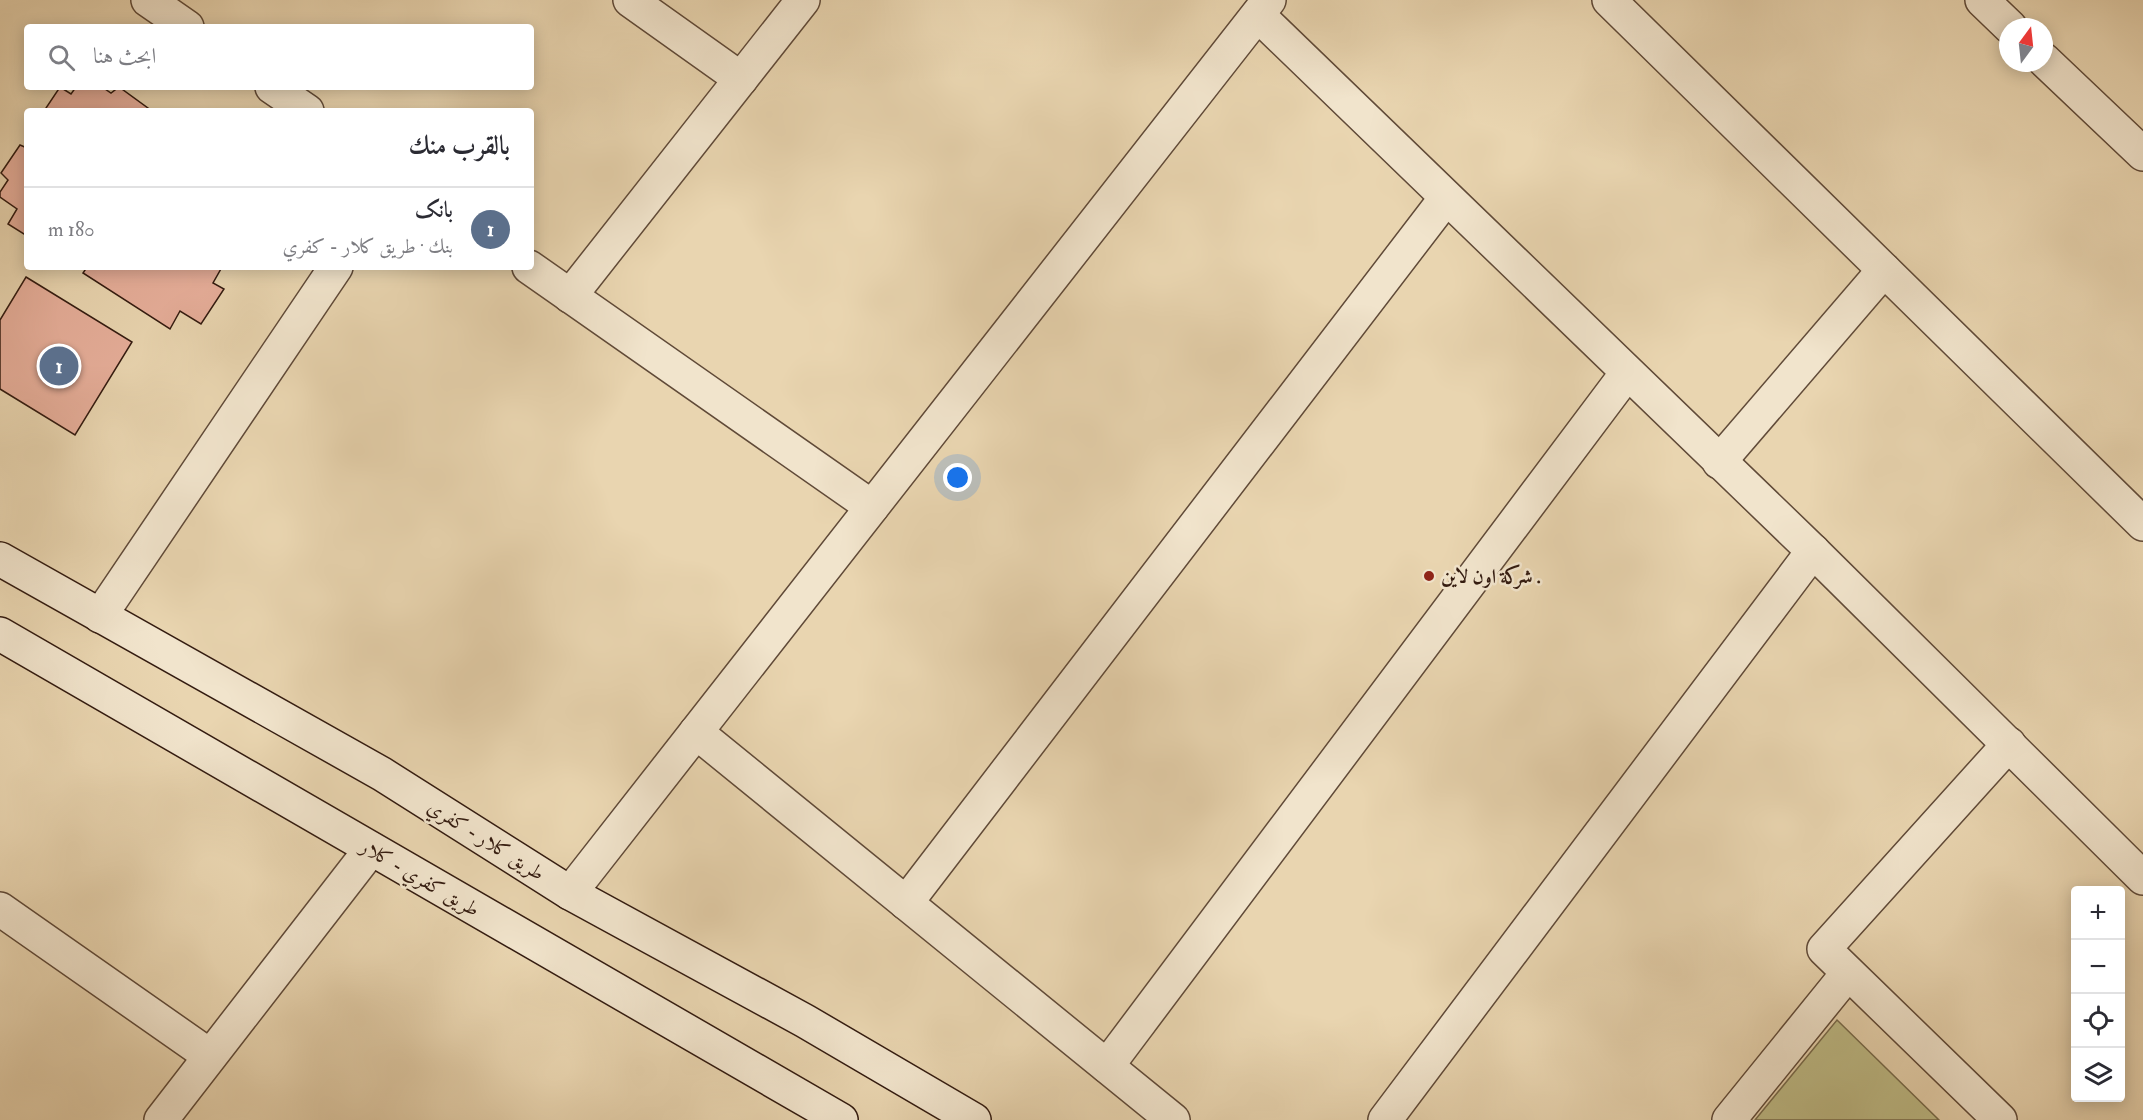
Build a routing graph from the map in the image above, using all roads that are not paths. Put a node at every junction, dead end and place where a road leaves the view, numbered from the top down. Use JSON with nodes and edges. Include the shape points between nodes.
{"nodes":[{"id":1,"x":148,"y":0,"type":"edge"},
{"id":2,"x":630,"y":0,"type":"edge"},
{"id":3,"x":803,"y":0,"type":"edge"},
{"id":4,"x":1609,"y":0,"type":"edge"},
{"id":5,"x":1982,"y":0,"type":"edge"},
{"id":6,"x":1263,"y":7,"type":"edge"},
{"id":7,"x":2001,"y":18,"type":"edge"},
{"id":8,"x":183,"y":24,"type":"edge"},
{"id":9,"x":2053,"y":69,"type":"edge"},
{"id":10,"x":741,"y":79,"type":"junction"},
{"id":11,"x":276,"y":90,"type":"edge"},
{"id":12,"x":303,"y":108,"type":"edge"},
{"id":13,"x":2143,"y":154,"type":"edge"},
{"id":14,"x":1446,"y":198,"type":"junction"},
{"id":15,"x":334,"y":270,"type":"edge"},
{"id":16,"x":533,"y":270,"type":"edge"},
{"id":17,"x":1884,"y":270,"type":"junction"},
{"id":18,"x":570,"y":296,"type":"junction"},
{"id":19,"x":1627,"y":374,"type":"junction"},
{"id":20,"x":1719,"y":462,"type":"junction"},
{"id":21,"x":872,"y":507,"type":"junction"},
{"id":22,"x":2143,"y":524,"type":"edge"},
{"id":23,"x":1813,"y":551,"type":"junction"},
{"id":24,"x":0,"y":559,"type":"edge"},
{"id":25,"x":100,"y":616,"type":"junction"},
{"id":26,"x":0,"y":634,"type":"edge"},
{"id":27,"x":696,"y":732,"type":"junction"},
{"id":28,"x":2008,"y":744,"type":"junction"},
{"id":29,"x":371,"y":849,"type":"junction"},
{"id":30,"x":2143,"y":878,"type":"edge"},
{"id":31,"x":570,"y":893,"type":"junction"},
{"id":32,"x":906,"y":903,"type":"junction"},
{"id":33,"x":0,"y":909,"type":"edge"},
{"id":34,"x":1848,"y":973,"type":"junction"},
{"id":35,"x":210,"y":1056,"type":"junction"},
{"id":36,"x":1107,"y":1066,"type":"junction"},
{"id":37,"x":161,"y":1120,"type":"edge"},
{"id":38,"x":841,"y":1120,"type":"edge"},
{"id":39,"x":974,"y":1120,"type":"edge"},
{"id":40,"x":1173,"y":1120,"type":"edge"},
{"id":41,"x":1385,"y":1120,"type":"edge"},
{"id":42,"x":1729,"y":1120,"type":"edge"},
{"id":43,"x":2000,"y":1120,"type":"edge"}],
"edges":[{"from":1,"to":8,"type":"street"},
{"from":2,"to":10,"type":"street"},
{"from":3,"to":10,"type":"street"},
{"from":4,"to":17,"type":"street"},
{"from":5,"to":7,"type":"street"},
{"from":6,"to":14,"type":"street"},
{"from":6,"to":21,"type":"street"},
{"from":9,"to":13,"type":"street"},
{"from":10,"to":18,"type":"street"},
{"from":11,"to":12,"type":"street"},
{"from":14,"to":19,"type":"street"},
{"from":14,"to":32,"type":"street"},
{"from":15,"to":25,"type":"street"},
{"from":16,"to":18,"type":"street"},
{"from":17,"to":20,"type":"street"},
{"from":17,"to":22,"type":"street"},
{"from":18,"to":21,"type":"street"},
{"from":19,"to":20,"type":"street"},
{"from":19,"to":36,"type":"street"},
{"from":20,"to":23,"type":"street"},
{"from":21,"to":27,"type":"street"},
{"from":23,"to":28,"type":"street"},
{"from":23,"to":41,"type":"street"},
{"from":24,"to":25,"type":"street","name":"طريق كلار - كفري"},
{"from":25,"to":31,"type":"street","name":"طريق كلار - كفري","via":[[382,774]]},
{"from":26,"to":29,"type":"street","name":"طريق كفري - كلار"},
{"from":27,"to":31,"type":"street"},
{"from":27,"to":32,"type":"street"},
{"from":28,"to":30,"type":"street"},
{"from":28,"to":34,"type":"street","via":[[1824,949]]},
{"from":29,"to":35,"type":"street"},
{"from":29,"to":38,"type":"street","name":"طريق كفري - كلار"},
{"from":31,"to":39,"type":"street","name":"طريق كلار - كفري","via":[[805,1021]]},
{"from":32,"to":36,"type":"street"},
{"from":33,"to":35,"type":"street"},
{"from":34,"to":42,"type":"street"},
{"from":34,"to":43,"type":"street"},
{"from":35,"to":37,"type":"street"},
{"from":36,"to":40,"type":"street"}]}
